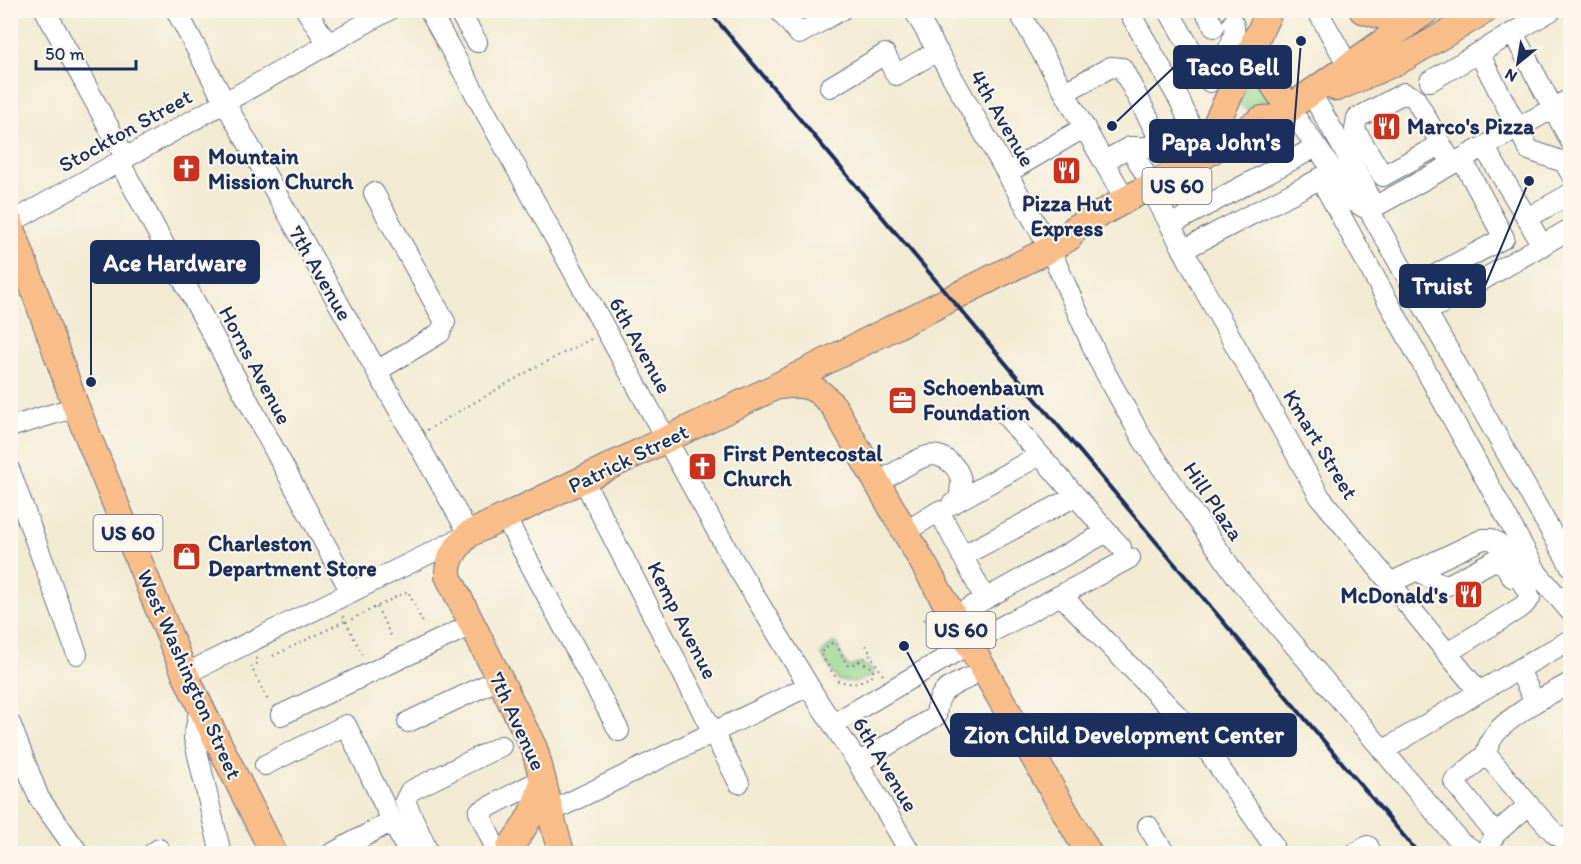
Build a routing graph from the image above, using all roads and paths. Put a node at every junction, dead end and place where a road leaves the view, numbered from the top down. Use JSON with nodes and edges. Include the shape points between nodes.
{"nodes":[{"id":1,"x":45,"y":10,"type":"edge"},
{"id":2,"x":176,"y":10,"type":"edge"},
{"id":3,"x":306,"y":10,"type":"edge"},
{"id":4,"x":389,"y":10,"type":"edge"},
{"id":5,"x":429,"y":10,"type":"edge"},
{"id":6,"x":458,"y":10,"type":"edge"},
{"id":7,"x":779,"y":10,"type":"edge"},
{"id":8,"x":841,"y":10,"type":"edge"},
{"id":9,"x":914,"y":10,"type":"edge"},
{"id":10,"x":1017,"y":10,"type":"edge"},
{"id":11,"x":1128,"y":10,"type":"edge"},
{"id":12,"x":1168,"y":10,"type":"edge"},
{"id":13,"x":1270,"y":10,"type":"edge"},
{"id":14,"x":1317,"y":10,"type":"edge"},
{"id":15,"x":1362,"y":10,"type":"edge"},
{"id":16,"x":1552,"y":10,"type":"edge"},
{"id":17,"x":1427,"y":11,"type":"edge"},
{"id":18,"x":1480,"y":14,"type":"edge"},
{"id":19,"x":818,"y":16,"type":"edge"},
{"id":20,"x":1223,"y":19,"type":"edge"},
{"id":21,"x":1514,"y":33,"type":"junction"},
{"id":22,"x":477,"y":42,"type":"dead end"},
{"id":23,"x":328,"y":44,"type":"junction"},
{"id":24,"x":1484,"y":50,"type":"junction"},
{"id":25,"x":937,"y":51,"type":"junction"},
{"id":26,"x":1151,"y":51,"type":"junction"},
{"id":27,"x":1242,"y":51,"type":"junction"},
{"id":28,"x":1349,"y":67,"type":"junction"},
{"id":29,"x":1122,"y":68,"type":"junction"},
{"id":30,"x":1430,"y":81,"type":"dead end"},
{"id":31,"x":1210,"y":82,"type":"junction"},
{"id":32,"x":830,"y":87,"type":"dead end"},
{"id":33,"x":1065,"y":92,"type":"junction"},
{"id":34,"x":1312,"y":96,"type":"junction"},
{"id":35,"x":1180,"y":100,"type":"junction"},
{"id":36,"x":225,"y":101,"type":"junction"},
{"id":37,"x":1562,"y":104,"type":"edge"},
{"id":38,"x":1282,"y":113,"type":"junction"},
{"id":39,"x":1085,"y":127,"type":"junction"},
{"id":40,"x":1518,"y":128,"type":"junction"},
{"id":41,"x":1570,"y":140,"type":"edge"},
{"id":42,"x":1441,"y":144,"type":"junction"},
{"id":43,"x":1130,"y":147,"type":"junction"},
{"id":44,"x":1316,"y":147,"type":"junction"},
{"id":45,"x":1484,"y":147,"type":"junction"},
{"id":46,"x":1204,"y":156,"type":"junction"},
{"id":47,"x":122,"y":159,"type":"junction"},
{"id":48,"x":1104,"y":160,"type":"junction"},
{"id":49,"x":1457,"y":162,"type":"junction"},
{"id":50,"x":1006,"y":172,"type":"junction"},
{"id":51,"x":1570,"y":172,"type":"edge"},
{"id":52,"x":1327,"y":175,"type":"junction"},
{"id":53,"x":1383,"y":176,"type":"junction"},
{"id":54,"x":1365,"y":186,"type":"junction"},
{"id":55,"x":1154,"y":192,"type":"junction"},
{"id":56,"x":374,"y":193,"type":"dead end"},
{"id":57,"x":1570,"y":194,"type":"edge"},
{"id":58,"x":1126,"y":201,"type":"junction"},
{"id":59,"x":1369,"y":210,"type":"junction"},
{"id":60,"x":1527,"y":218,"type":"junction"},
{"id":61,"x":10,"y":223,"type":"edge"},
{"id":62,"x":1170,"y":225,"type":"junction"},
{"id":63,"x":1570,"y":230,"type":"edge"},
{"id":64,"x":1060,"y":243,"type":"junction"},
{"id":65,"x":1542,"y":246,"type":"junction"},
{"id":66,"x":1183,"y":250,"type":"junction"},
{"id":67,"x":1451,"y":298,"type":"junction"},
{"id":68,"x":1426,"y":312,"type":"junction"},
{"id":69,"x":606,"y":332,"type":"junction"},
{"id":70,"x":846,"y":352,"type":"junction"},
{"id":71,"x":377,"y":371,"type":"junction"},
{"id":72,"x":773,"y":388,"type":"junction"},
{"id":73,"x":76,"y":406,"type":"junction"},
{"id":74,"x":834,"y":407,"type":"junction"},
{"id":75,"x":1007,"y":417,"type":"dead end"},
{"id":76,"x":10,"y":427,"type":"edge"},
{"id":77,"x":414,"y":437,"type":"junction"},
{"id":78,"x":666,"y":440,"type":"junction"},
{"id":79,"x":1040,"y":455,"type":"junction"},
{"id":80,"x":10,"y":471,"type":"edge"},
{"id":81,"x":583,"y":479,"type":"junction"},
{"id":82,"x":877,"y":483,"type":"junction"},
{"id":83,"x":1076,"y":496,"type":"junction"},
{"id":84,"x":959,"y":500,"type":"junction"},
{"id":85,"x":939,"y":511,"type":"junction"},
{"id":86,"x":505,"y":517,"type":"junction"},
{"id":87,"x":905,"y":532,"type":"junction"},
{"id":88,"x":1107,"y":532,"type":"junction"},
{"id":89,"x":469,"y":534,"type":"junction"},
{"id":90,"x":962,"y":556,"type":"junction"},
{"id":91,"x":1570,"y":562,"type":"edge"},
{"id":92,"x":398,"y":568,"type":"junction"},
{"id":93,"x":1390,"y":583,"type":"junction"},
{"id":94,"x":452,"y":587,"type":"junction"},
{"id":95,"x":351,"y":592,"type":"junction"},
{"id":96,"x":1061,"y":595,"type":"junction"},
{"id":97,"x":985,"y":599,"type":"junction"},
{"id":98,"x":377,"y":607,"type":"junction"},
{"id":99,"x":1570,"y":611,"type":"edge"},
{"id":100,"x":342,"y":615,"type":"dead end"},
{"id":101,"x":954,"y":617,"type":"junction"},
{"id":102,"x":346,"y":621,"type":"junction"},
{"id":103,"x":423,"y":623,"type":"dead end"},
{"id":104,"x":471,"y":625,"type":"junction"},
{"id":105,"x":392,"y":638,"type":"dead end"},
{"id":106,"x":1570,"y":640,"type":"edge"},
{"id":107,"x":969,"y":644,"type":"junction"},
{"id":108,"x":866,"y":645,"type":"dead end"},
{"id":109,"x":1447,"y":653,"type":"junction"},
{"id":110,"x":77,"y":654,"type":"dead end"},
{"id":111,"x":362,"y":654,"type":"dead end"},
{"id":112,"x":872,"y":655,"type":"junction"},
{"id":113,"x":273,"y":656,"type":"dead end"},
{"id":114,"x":256,"y":658,"type":"dead end"},
{"id":115,"x":859,"y":661,"type":"junction"},
{"id":116,"x":930,"y":667,"type":"junction"},
{"id":117,"x":1519,"y":670,"type":"junction"},
{"id":118,"x":185,"y":674,"type":"junction"},
{"id":119,"x":883,"y":675,"type":"dead end"},
{"id":120,"x":968,"y":678,"type":"dead end"},
{"id":121,"x":499,"y":679,"type":"junction"},
{"id":122,"x":1570,"y":683,"type":"edge"},
{"id":123,"x":808,"y":686,"type":"junction"},
{"id":124,"x":942,"y":691,"type":"junction"},
{"id":125,"x":1479,"y":692,"type":"junction"},
{"id":126,"x":1535,"y":702,"type":"junction"},
{"id":127,"x":200,"y":706,"type":"junction"},
{"id":128,"x":277,"y":712,"type":"joint"},
{"id":129,"x":408,"y":722,"type":"dead end"},
{"id":130,"x":10,"y":723,"type":"edge"},
{"id":131,"x":833,"y":724,"type":"junction"},
{"id":132,"x":619,"y":731,"type":"dead end"},
{"id":133,"x":713,"y":732,"type":"junction"},
{"id":134,"x":501,"y":746,"type":"dead end"},
{"id":135,"x":1383,"y":751,"type":"junction"},
{"id":136,"x":1486,"y":754,"type":"junction"},
{"id":137,"x":858,"y":763,"type":"junction"},
{"id":138,"x":265,"y":765,"type":"dead end"},
{"id":139,"x":544,"y":778,"type":"junction"},
{"id":140,"x":740,"y":783,"type":"dead end"},
{"id":141,"x":1528,"y":805,"type":"junction"},
{"id":142,"x":552,"y":820,"type":"junction"},
{"id":143,"x":392,"y":821,"type":"junction"},
{"id":144,"x":1148,"y":826,"type":"dead end"},
{"id":145,"x":1495,"y":834,"type":"junction"},
{"id":146,"x":1570,"y":843,"type":"edge"},
{"id":147,"x":500,"y":851,"type":"edge"},
{"id":148,"x":79,"y":854,"type":"edge"},
{"id":149,"x":221,"y":854,"type":"edge"},
{"id":150,"x":274,"y":854,"type":"edge"},
{"id":151,"x":331,"y":854,"type":"edge"},
{"id":152,"x":409,"y":854,"type":"edge"},
{"id":153,"x":429,"y":854,"type":"edge"},
{"id":154,"x":562,"y":854,"type":"edge"},
{"id":155,"x":911,"y":854,"type":"edge"},
{"id":156,"x":1089,"y":854,"type":"edge"},
{"id":157,"x":1165,"y":854,"type":"edge"},
{"id":158,"x":1274,"y":854,"type":"edge"},
{"id":159,"x":1479,"y":854,"type":"edge"},
{"id":160,"x":1486,"y":854,"type":"edge"}],
"edges":[{"from":1,"to":47,"type":"street","name":"Horns Avenue"},
{"from":2,"to":36,"type":"street","name":"7th Avenue"},
{"from":3,"to":23,"type":"street"},
{"from":4,"to":23,"type":"street","name":"Stockton Street"},
{"from":5,"to":69,"type":"street","name":"6th Avenue"},
{"from":6,"to":22,"type":"street"},
{"from":7,"to":19,"type":"street","via":[[799,34]]},
{"from":8,"to":19,"type":"street"},
{"from":9,"to":25,"type":"street","name":"4th Avenue"},
{"from":10,"to":33,"type":"street"},
{"from":11,"to":26,"type":"street"},
{"from":12,"to":31,"type":"street"},
{"from":13,"to":27,"type":"main road"},
{"from":14,"to":28,"type":"street"},
{"from":15,"to":17,"type":"main road","via":[[1389,18]]},
{"from":16,"to":21,"type":"street"},
{"from":17,"to":28,"type":"main road"},
{"from":18,"to":24,"type":"street"},
{"from":18,"to":34,"type":"main road","via":[[1399,61]]},
{"from":20,"to":27,"type":"street"},
{"from":20,"to":27,"type":"street"},
{"from":21,"to":24,"type":"street"},
{"from":21,"to":37,"type":"street"},
{"from":23,"to":36,"type":"street","name":"Stockton Street"},
{"from":24,"to":30,"type":"street"},
{"from":24,"to":40,"type":"street"},
{"from":25,"to":32,"type":"street","via":[[896,75],[885,54]]},
{"from":25,"to":50,"type":"street","name":"4th Avenue"},
{"from":26,"to":29,"type":"street"},
{"from":26,"to":35,"type":"street"},
{"from":27,"to":31,"type":"street"},
{"from":27,"to":38,"type":"main road","via":[[1257,57]]},
{"from":27,"to":46,"type":"main road"},
{"from":28,"to":34,"type":"main road"},
{"from":29,"to":33,"type":"street","via":[[1111,67]]},
{"from":29,"to":43,"type":"street","via":[[1158,136],[1150,147]]},
{"from":31,"to":35,"type":"street"},
{"from":33,"to":39,"type":"street"},
{"from":34,"to":38,"type":"main road"},
{"from":34,"to":54,"type":"street"},
{"from":35,"to":46,"type":"street"},
{"from":36,"to":47,"type":"street","name":"Stockton Street"},
{"from":36,"to":71,"type":"street","name":"7th Avenue"},
{"from":37,"to":40,"type":"street"},
{"from":37,"to":41,"type":"street"},
{"from":38,"to":44,"type":"street"},
{"from":38,"to":46,"type":"main road","name":"Patrick Street","number":"US 60","via":[[1262,119]]},
{"from":38,"to":55,"type":"main road","name":"Patrick Street","number":"US 60","via":[[1269,130],[1223,160]]},
{"from":39,"to":48,"type":"street"},
{"from":39,"to":50,"type":"street"},
{"from":40,"to":45,"type":"street"},
{"from":40,"to":51,"type":"street","via":[[1529,150],[1564,162]]},
{"from":42,"to":49,"type":"street"},
{"from":42,"to":53,"type":"street"},
{"from":42,"to":53,"type":"street","via":[[1415,98],[1404,93],[1357,118],[1355,130]]},
{"from":43,"to":48,"type":"street"},
{"from":43,"to":55,"type":"street","name":"Kmart Street"},
{"from":44,"to":52,"type":"street"},
{"from":44,"to":62,"type":"street"},
{"from":45,"to":49,"type":"street"},
{"from":45,"to":60,"type":"street"},
{"from":46,"to":55,"type":"main road","name":"Patrick Street","number":"US 60"},
{"from":47,"to":61,"type":"street","name":"Stockton Street"},
{"from":47,"to":95,"type":"street","name":"Horns Avenue"},
{"from":48,"to":58,"type":"street"},
{"from":49,"to":59,"type":"street"},
{"from":49,"to":67,"type":"street","via":[[1504,238],[1437,274]]},
{"from":50,"to":64,"type":"street","name":"4th Avenue"},
{"from":52,"to":59,"type":"street"},
{"from":52,"to":66,"type":"street"},
{"from":52,"to":99,"type":"street","via":[[1538,574]]},
{"from":53,"to":54,"type":"street"},
{"from":54,"to":59,"type":"street"},
{"from":55,"to":58,"type":"main road","name":"Patrick Street","number":"US 60"},
{"from":55,"to":62,"type":"street","name":"Kmart Street"},
{"from":55,"to":64,"type":"main road","name":"Patrick Street","number":"US 60","via":[[1082,238]]},
{"from":56,"to":71,"type":"street","via":[[445,322],[440,333]]},
{"from":57,"to":60,"type":"street"},
{"from":58,"to":64,"type":"main road","name":"Patrick Street","number":"US 60","via":[[1075,228]]},
{"from":59,"to":68,"type":"street"},
{"from":60,"to":65,"type":"street"},
{"from":61,"to":73,"type":"main road","name":"West Washington Street","number":"US 60"},
{"from":62,"to":66,"type":"street","name":"Kmart Street"},
{"from":63,"to":65,"type":"street"},
{"from":64,"to":70,"type":"main road","name":"Patrick Street","number":"US 60"},
{"from":64,"to":135,"type":"street","name":"Hill Plaza","via":[[1099,361],[1143,440],[1237,577]]},
{"from":65,"to":67,"type":"street"},
{"from":66,"to":93,"type":"street","name":"Kmart Street","via":[[1320,496]]},
{"from":67,"to":68,"type":"street"},
{"from":68,"to":91,"type":"street"},
{"from":69,"to":77,"type":"path"},
{"from":69,"to":78,"type":"street","name":"6th Avenue"},
{"from":70,"to":72,"type":"main road","name":"Patrick Street","number":"US 60"},
{"from":70,"to":74,"type":"main road","number":"US 60","via":[[832,383]]},
{"from":71,"to":77,"type":"street","name":"7th Avenue"},
{"from":72,"to":74,"type":"main road","via":[[795,384],[812,387]]},
{"from":72,"to":78,"type":"main road","name":"Patrick Street","number":"US 60"},
{"from":73,"to":76,"type":"street"},
{"from":73,"to":118,"type":"main road","name":"West Washington Street","number":"US 60"},
{"from":74,"to":82,"type":"main road","number":"US 60"},
{"from":75,"to":79,"type":"street"},
{"from":77,"to":89,"type":"street","name":"7th Avenue"},
{"from":78,"to":81,"type":"main road","name":"Patrick Street","number":"US 60"},
{"from":78,"to":123,"type":"street","name":"6th Avenue"},
{"from":79,"to":83,"type":"street"},
{"from":79,"to":84,"type":"street"},
{"from":80,"to":110,"type":"street"},
{"from":81,"to":86,"type":"main road","name":"Patrick Street","number":"US 60"},
{"from":81,"to":133,"type":"street","name":"Kemp Avenue"},
{"from":82,"to":84,"type":"street","via":[[928,456],[938,457],[946,459],[958,473]]},
{"from":82,"to":87,"type":"main road","number":"US 60"},
{"from":83,"to":88,"type":"street"},
{"from":83,"to":90,"type":"street"},
{"from":84,"to":85,"type":"street"},
{"from":85,"to":87,"type":"street"},
{"from":85,"to":90,"type":"street"},
{"from":86,"to":89,"type":"main road","name":"Patrick Street","number":"US 60"},
{"from":86,"to":132,"type":"street"},
{"from":87,"to":101,"type":"main road","number":"US 60"},
{"from":88,"to":96,"type":"street","via":[[1126,552]]},
{"from":88,"to":97,"type":"street"},
{"from":89,"to":92,"type":"street","name":"Patrick Street"},
{"from":89,"to":94,"type":"main road","number":"US 60","via":[[456,547],[447,567]]},
{"from":90,"to":97,"type":"street"},
{"from":92,"to":94,"type":"street","name":"7th Avenue","via":[[425,564]]},
{"from":92,"to":95,"type":"street","name":"Patrick Street"},
{"from":93,"to":109,"type":"street","name":"Kmart Street"},
{"from":93,"to":109,"type":"street","via":[[1482,539],[1498,543],[1530,598],[1521,608]]},
{"from":94,"to":104,"type":"main road","name":"7th Avenue","number":"US 60"},
{"from":95,"to":118,"type":"street","name":"Patrick Street"},
{"from":96,"to":107,"type":"street"},
{"from":96,"to":158,"type":"street","via":[[1199,738],[1273,845]]},
{"from":97,"to":101,"type":"street"},
{"from":98,"to":102,"type":"path"},
{"from":98,"to":103,"type":"path","via":[[408,591]]},
{"from":98,"to":105,"type":"path"},
{"from":100,"to":102,"type":"path"},
{"from":101,"to":107,"type":"main road","number":"US 60"},
{"from":102,"to":111,"type":"path"},
{"from":102,"to":113,"type":"path"},
{"from":104,"to":121,"type":"main road","name":"7th Avenue","number":"US 60"},
{"from":104,"to":128,"type":"street"},
{"from":106,"to":117,"type":"street"},
{"from":107,"to":116,"type":"street"},
{"from":107,"to":156,"type":"main road","number":"US 60"},
{"from":108,"to":112,"type":"path"},
{"from":109,"to":125,"type":"street","name":"Kmart Street"},
{"from":112,"to":115,"type":"path"},
{"from":112,"to":119,"type":"path"},
{"from":114,"to":128,"type":"path","via":[[258,663],[251,667]]},
{"from":115,"to":115,"type":"path","via":[[847,665],[834,642],[820,653],[838,681],[854,684],[873,676],[873,668]]},
{"from":116,"to":124,"type":"street"},
{"from":116,"to":131,"type":"street"},
{"from":117,"to":125,"type":"street"},
{"from":117,"to":126,"type":"street"},
{"from":118,"to":127,"type":"main road","name":"West Washington Street","number":"US 60"},
{"from":120,"to":124,"type":"street"},
{"from":121,"to":129,"type":"street"},
{"from":121,"to":139,"type":"main road","name":"7th Avenue","number":"US 60","via":[[534,748]]},
{"from":122,"to":126,"type":"street"},
{"from":123,"to":131,"type":"street","name":"6th Avenue"},
{"from":123,"to":133,"type":"street"},
{"from":124,"to":137,"type":"street","via":[[936,716]]},
{"from":125,"to":135,"type":"street"},
{"from":126,"to":136,"type":"street","via":[[1495,733]]},
{"from":127,"to":149,"type":"street","via":[[194,738]]},
{"from":127,"to":150,"type":"main road","name":"West Washington Street","number":"US 60"},
{"from":130,"to":148,"type":"street","via":[[39,798]]},
{"from":131,"to":137,"type":"street","name":"6th Avenue"},
{"from":133,"to":140,"type":"street","name":"Kemp Avenue"},
{"from":133,"to":142,"type":"street"},
{"from":134,"to":153,"type":"street","via":[[407,795],[405,801]]},
{"from":135,"to":159,"type":"street","name":"Hill Plaza","via":[[1461,843]]},
{"from":136,"to":141,"type":"street"},
{"from":136,"to":145,"type":"street","via":[[1454,782]]},
{"from":137,"to":155,"type":"street","name":"6th Avenue"},
{"from":138,"to":143,"type":"street","via":[[346,725]]},
{"from":139,"to":142,"type":"main road","name":"7th Avenue"},
{"from":139,"to":147,"type":"main road","via":[[536,809]]},
{"from":139,"to":147,"type":"street","via":[[479,812]]},
{"from":141,"to":145,"type":"street"},
{"from":141,"to":146,"type":"street","via":[[1555,834]]},
{"from":142,"to":147,"type":"main road"},
{"from":142,"to":154,"type":"main road","name":"7th Avenue"},
{"from":143,"to":151,"type":"street"},
{"from":143,"to":152,"type":"street"},
{"from":144,"to":157,"type":"street"},
{"from":145,"to":160,"type":"street"}]}
